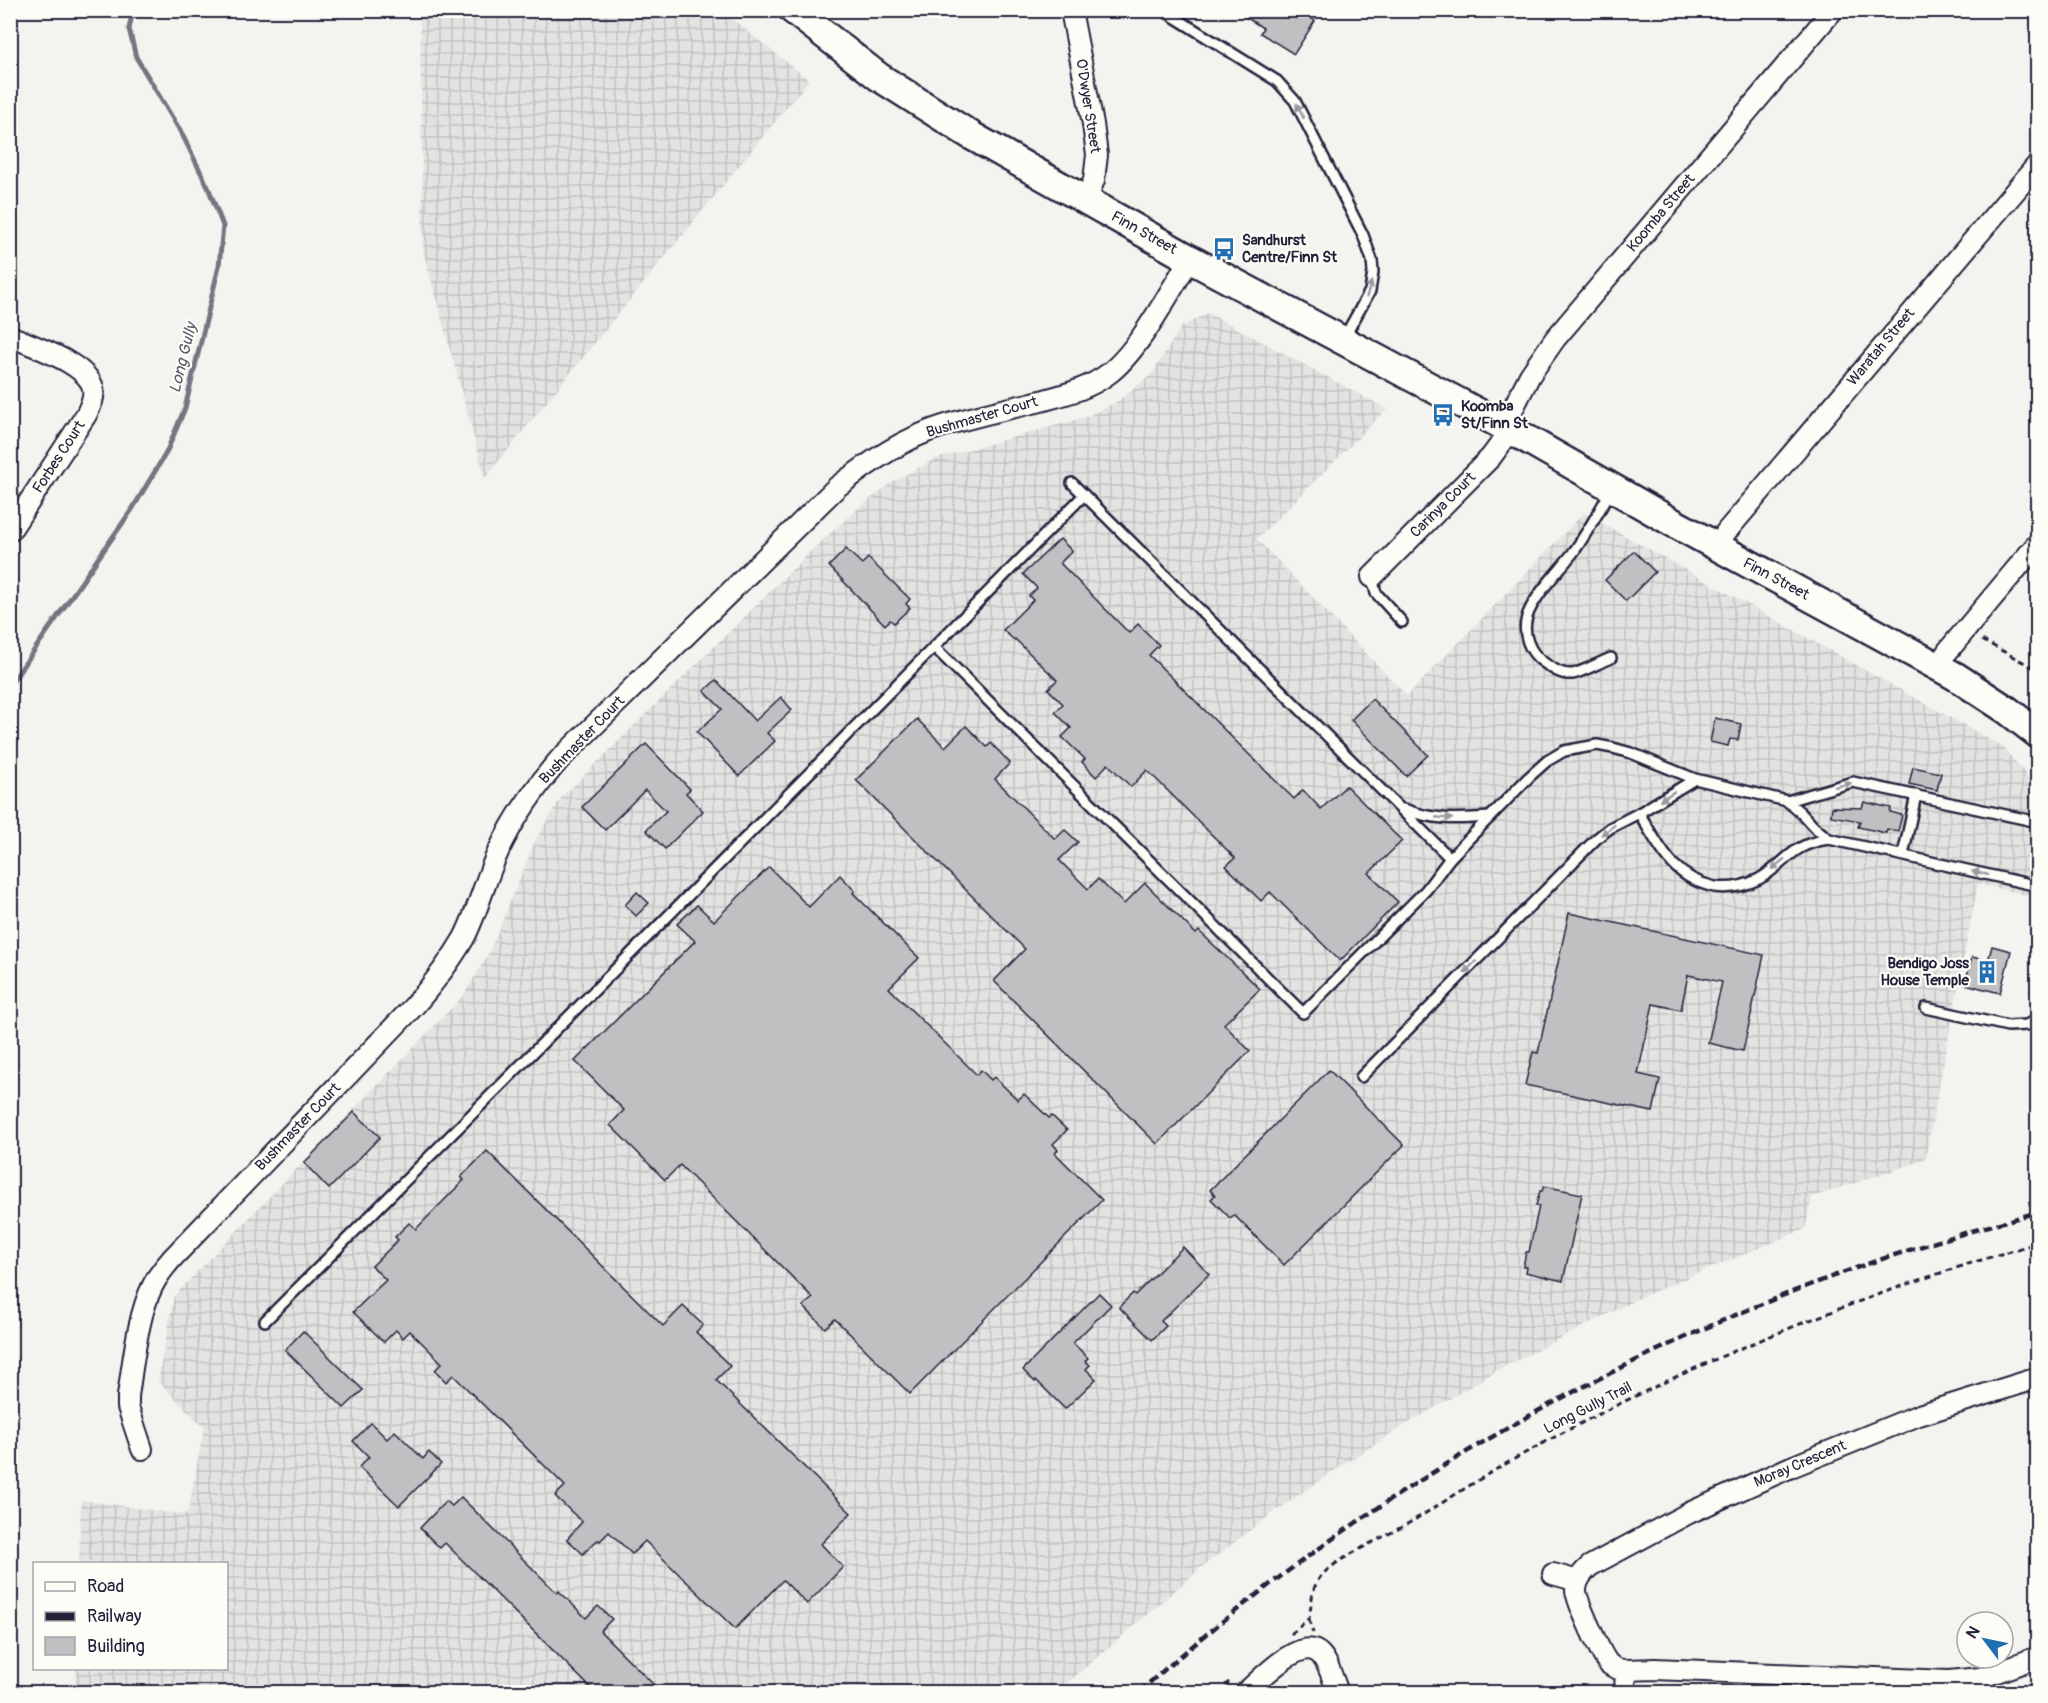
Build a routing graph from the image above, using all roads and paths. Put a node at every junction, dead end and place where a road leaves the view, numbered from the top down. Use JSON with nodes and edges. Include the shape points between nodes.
{"nodes":[{"id":1,"x":793,"y":10,"type":"edge"},
{"id":2,"x":1071,"y":10,"type":"edge"},
{"id":3,"x":1163,"y":10,"type":"edge"},
{"id":4,"x":1833,"y":10,"type":"edge"},
{"id":5,"x":2037,"y":164,"type":"edge"},
{"id":6,"x":1086,"y":201,"type":"junction"},
{"id":7,"x":1190,"y":259,"type":"junction"},
{"id":8,"x":10,"y":336,"type":"edge"},
{"id":9,"x":1342,"y":340,"type":"junction"},
{"id":10,"x":1507,"y":428,"type":"junction"},
{"id":11,"x":1072,"y":483,"type":"dead end"},
{"id":12,"x":1612,"y":488,"type":"junction"},
{"id":13,"x":1084,"y":495,"type":"junction"},
{"id":14,"x":10,"y":531,"type":"edge"},
{"id":15,"x":1722,"y":540,"type":"junction"},
{"id":16,"x":2037,"y":543,"type":"edge"},
{"id":17,"x":1372,"y":577,"type":"joint"},
{"id":18,"x":1402,"y":622,"type":"dead end"},
{"id":19,"x":1981,"y":640,"type":"dead end"},
{"id":20,"x":934,"y":647,"type":"junction"},
{"id":21,"x":1611,"y":658,"type":"dead end"},
{"id":22,"x":1941,"y":659,"type":"junction"},
{"id":23,"x":2037,"y":670,"type":"edge"},
{"id":24,"x":2035,"y":723,"type":"edge"},
{"id":25,"x":1695,"y":779,"type":"junction"},
{"id":26,"x":1916,"y":795,"type":"junction"},
{"id":27,"x":1787,"y":801,"type":"junction"},
{"id":28,"x":1399,"y":807,"type":"junction"},
{"id":29,"x":1639,"y":813,"type":"junction"},
{"id":30,"x":1490,"y":817,"type":"junction"},
{"id":31,"x":2037,"y":822,"type":"edge"},
{"id":32,"x":1830,"y":839,"type":"junction"},
{"id":33,"x":1903,"y":855,"type":"junction"},
{"id":34,"x":1450,"y":858,"type":"junction"},
{"id":35,"x":2037,"y":886,"type":"edge"},
{"id":36,"x":1926,"y":1008,"type":"dead end"},
{"id":37,"x":2037,"y":1020,"type":"edge"},
{"id":38,"x":1361,"y":1077,"type":"dead end"},
{"id":39,"x":2037,"y":1244,"type":"edge"},
{"id":40,"x":265,"y":1322,"type":"dead end"},
{"id":41,"x":2037,"y":1378,"type":"edge"},
{"id":42,"x":142,"y":1449,"type":"dead end"},
{"id":43,"x":1553,"y":1574,"type":"dead end"},
{"id":44,"x":1578,"y":1581,"type":"junction"},
{"id":45,"x":1286,"y":1638,"type":"dead end"},
{"id":46,"x":2037,"y":1657,"type":"edge"},
{"id":47,"x":1626,"y":1670,"type":"junction"},
{"id":48,"x":1241,"y":1685,"type":"edge"},
{"id":49,"x":1216,"y":1692,"type":"edge"},
{"id":50,"x":1338,"y":1692,"type":"edge"},
{"id":51,"x":1625,"y":1692,"type":"edge"}],
"edges":[{"from":1,"to":6,"type":"street","name":"Finn Street","via":[[899,91]]},
{"from":2,"to":6,"type":"street","name":"O'Dwyer Street","via":[[1096,155],[1094,180]]},
{"from":9,"to":3,"type":"lane","one_way":true,"via":[[1370,291],[1372,260],[1295,101],[1277,81]]},
{"from":4,"to":10,"type":"street","name":"Koomba Street","via":[[1556,339],[1530,375]]},
{"from":5,"to":15,"type":"street","name":"Waratah Street"},
{"from":6,"to":7,"type":"street","name":"Finn Street"},
{"from":7,"to":9,"type":"street","name":"Finn Street"},
{"from":7,"to":42,"type":"street","name":"Bushmaster Court","via":[[1138,341],[1110,373],[1068,394],[921,434],[837,487],[558,760],[511,826],[464,938],[434,984],[165,1266],[153,1285],[146,1301],[128,1396]]},
{"from":8,"to":14,"type":"street","name":"Forbes Court","via":[[76,367],[93,389],[86,415]]},
{"from":9,"to":10,"type":"street","name":"Finn Street"},
{"from":10,"to":12,"type":"street","name":"Finn Street"},
{"from":10,"to":15,"type":"street","name":"Finn Street"},
{"from":10,"to":17,"type":"street","name":"Carinya Court","via":[[1491,457]]},
{"from":11,"to":13,"type":"lane"},
{"from":12,"to":15,"type":"street","name":"Finn Street"},
{"from":12,"to":21,"type":"lane","via":[[1575,550],[1529,610],[1525,629],[1533,653],[1563,673],[1574,674]]},
{"from":13,"to":20,"type":"lane"},
{"from":13,"to":28,"type":"lane"},
{"from":15,"to":22,"type":"street","name":"Finn Street"},
{"from":16,"to":22,"type":"street"},
{"from":17,"to":18,"type":"lane","via":[[1376,593]]},
{"from":19,"to":23,"type":"path"},
{"from":20,"to":34,"type":"lane","via":[[1303,1013],[1426,890]]},
{"from":20,"to":40,"type":"lane"},
{"from":22,"to":24,"type":"street","name":"Finn Street","via":[[1971,686]]},
{"from":25,"to":27,"type":"lane"},
{"from":25,"to":29,"type":"lane","one_way":true},
{"from":25,"to":30,"type":"lane","via":[[1631,753],[1597,745],[1580,747],[1547,761]]},
{"from":27,"to":26,"type":"lane","one_way":true,"via":[[1853,782]]},
{"from":26,"to":31,"type":"lane"},
{"from":26,"to":33,"type":"lane"},
{"from":27,"to":32,"type":"lane"},
{"from":28,"to":30,"type":"lane","one_way":true,"via":[[1451,820]]},
{"from":28,"to":34,"type":"lane"},
{"from":32,"to":29,"type":"lane","one_way":true,"via":[[1805,845],[1759,879],[1740,887],[1722,888],[1687,878],[1677,869]]},
{"from":29,"to":38,"type":"lane","one_way":true,"via":[[1596,839]]},
{"from":30,"to":34,"type":"lane"},
{"from":32,"to":33,"type":"lane"},
{"from":35,"to":33,"type":"lane","one_way":true},
{"from":36,"to":37,"type":"lane","via":[[2008,1026]]},
{"from":39,"to":45,"type":"path","name":"Long Gully Trail","via":[[1791,1328],[1580,1425],[1495,1470],[1328,1570],[1313,1588],[1309,1618]]},
{"from":41,"to":44,"type":"street","name":"Moray Crescent","via":[[1919,1415],[1791,1467],[1689,1513],[1596,1562]]},
{"from":43,"to":44,"type":"street"},
{"from":44,"to":47,"type":"street","via":[[1577,1598],[1606,1661]]},
{"from":46,"to":47,"type":"street","via":[[1980,1678],[1949,1681]]},
{"from":47,"to":51,"type":"street"},
{"from":48,"to":49,"type":"path"},
{"from":48,"to":50,"type":"street","via":[[1296,1652],[1309,1649],[1320,1654]]}]}
